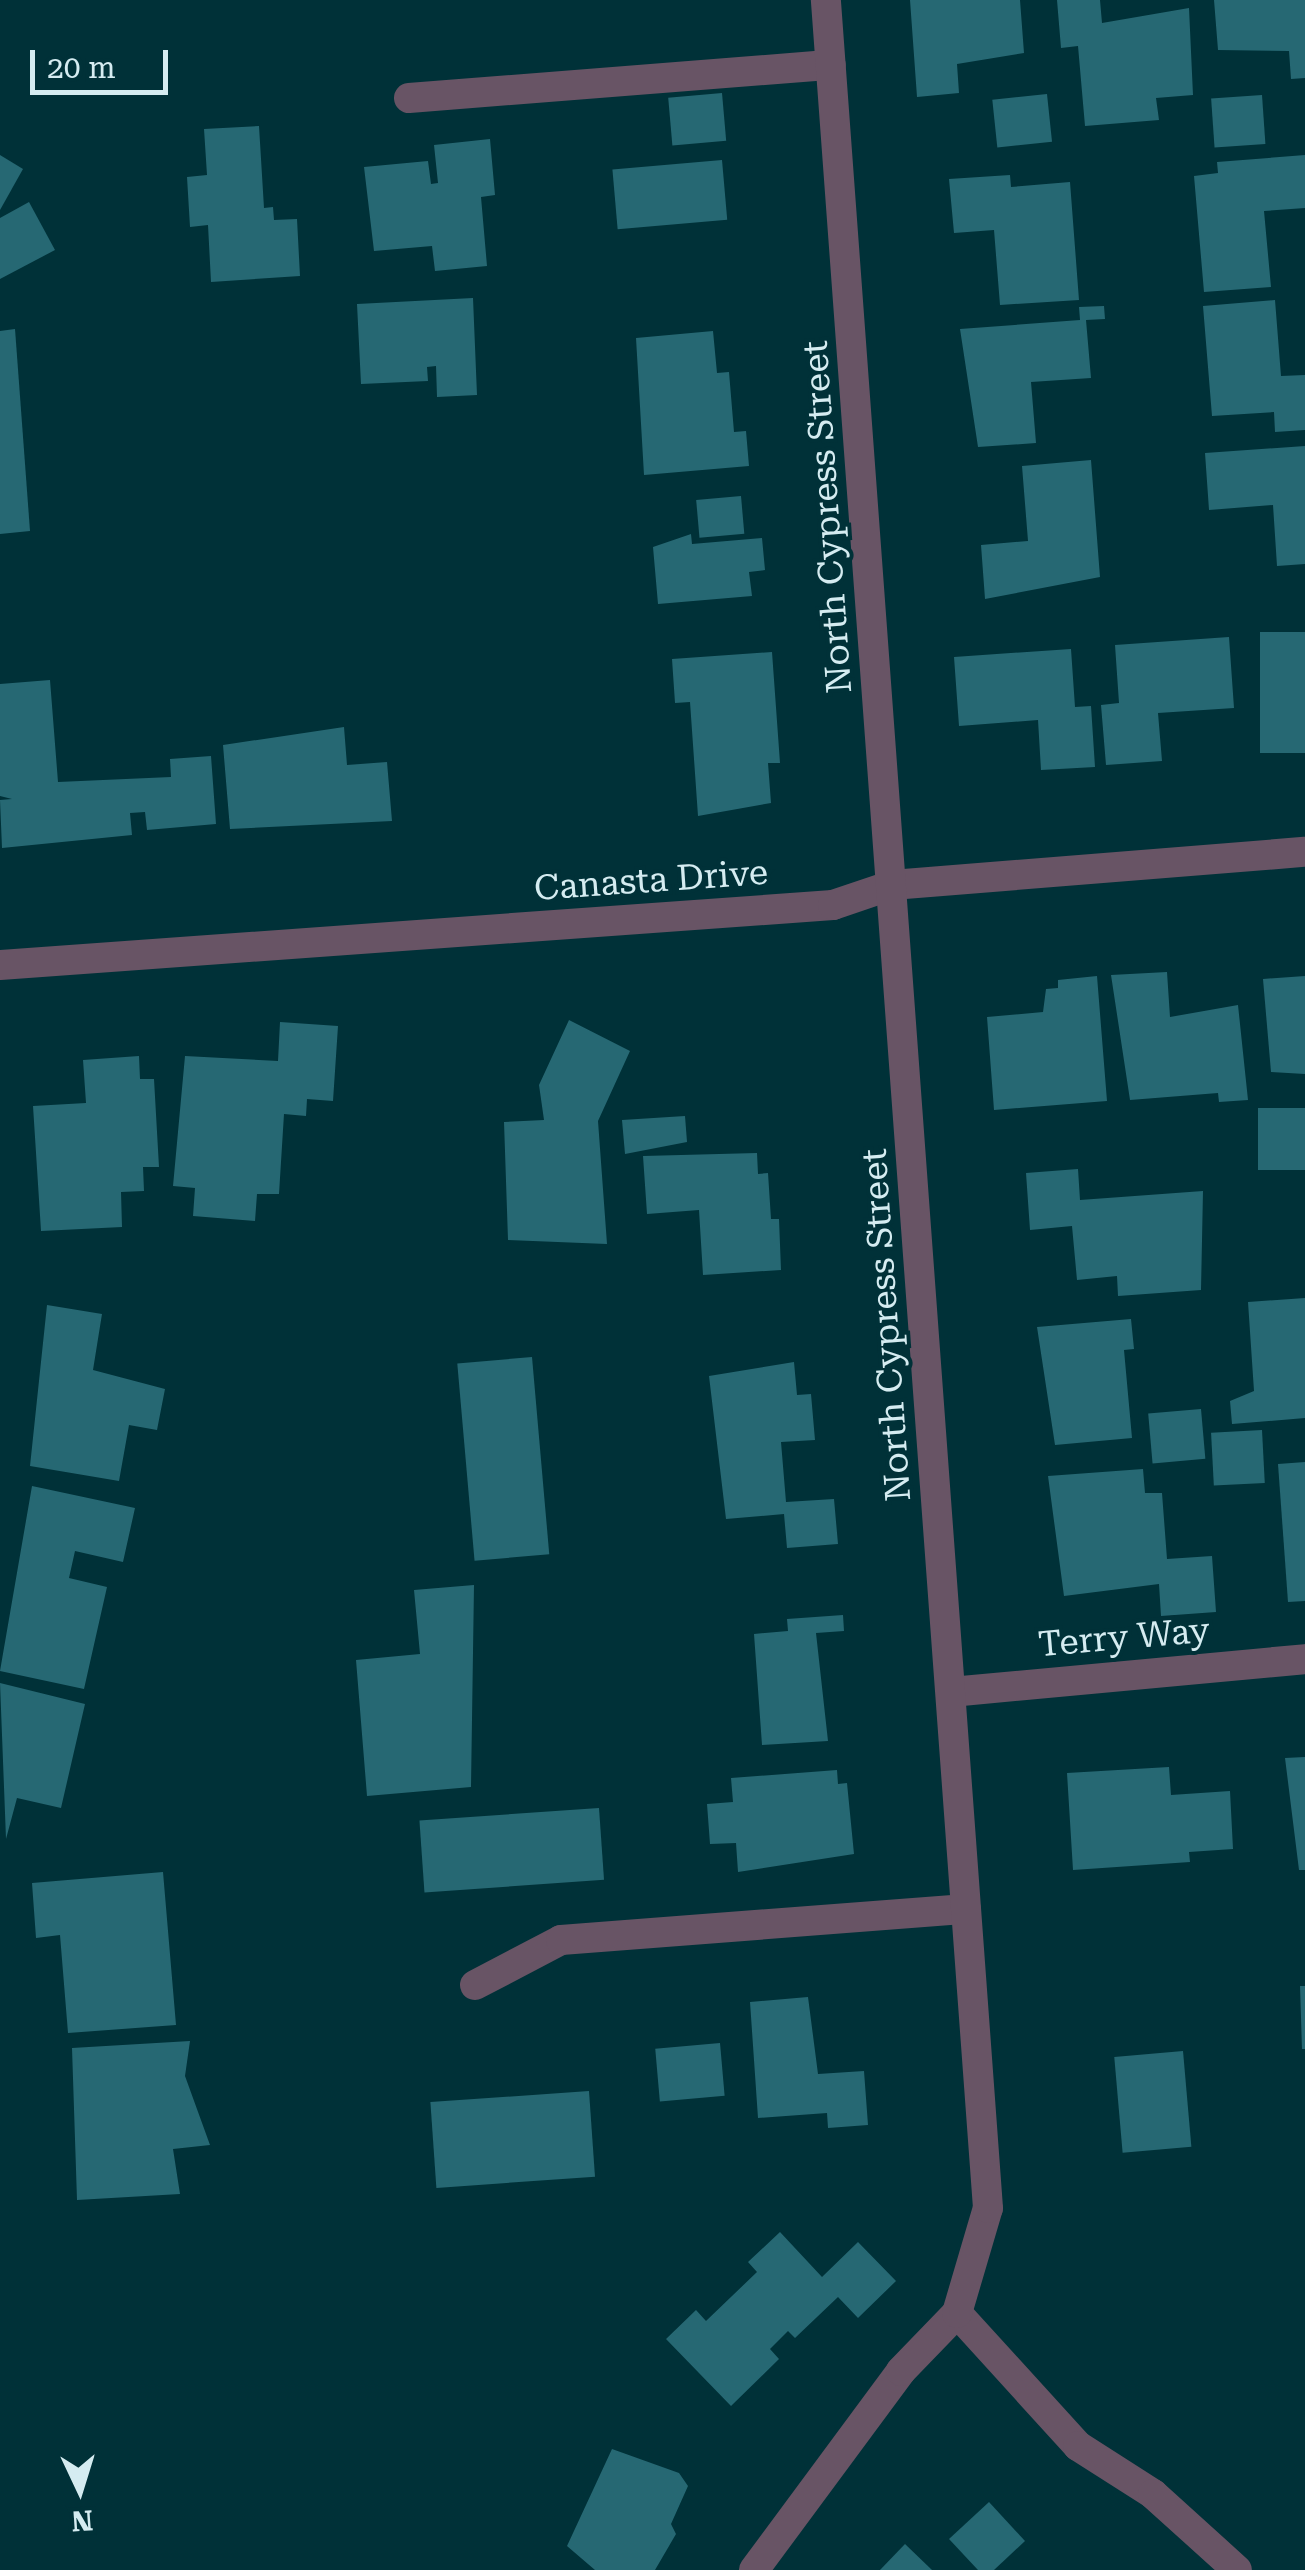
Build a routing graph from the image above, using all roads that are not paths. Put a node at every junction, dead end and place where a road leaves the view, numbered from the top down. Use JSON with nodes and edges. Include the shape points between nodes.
{"nodes":[{"id":1,"x":826,"y":0,"type":"edge"},
{"id":2,"x":831,"y":65,"type":"junction"},
{"id":3,"x":409,"y":98,"type":"dead end"},
{"id":4,"x":1305,"y":852,"type":"edge"},
{"id":5,"x":892,"y":886,"type":"junction"},
{"id":6,"x":0,"y":966,"type":"edge"},
{"id":7,"x":1305,"y":1659,"type":"edge"},
{"id":8,"x":950,"y":1692,"type":"junction"},
{"id":9,"x":966,"y":1909,"type":"junction"},
{"id":10,"x":475,"y":1985,"type":"dead end"},
{"id":11,"x":957,"y":2313,"type":"junction"},
{"id":12,"x":754,"y":2570,"type":"edge"},
{"id":13,"x":1237,"y":2570,"type":"edge"}],
"edges":[{"from":1,"to":2,"type":"street","name":"North Cypress Street"},
{"from":2,"to":3,"type":"street"},
{"from":2,"to":5,"type":"street","name":"North Cypress Street"},
{"from":4,"to":5,"type":"street","name":"Canasta Drive"},
{"from":5,"to":6,"type":"street","name":"Canasta Drive","via":[[833,905]]},
{"from":5,"to":8,"type":"street","name":"North Cypress Street"},
{"from":7,"to":8,"type":"street","name":"Terry Way"},
{"from":8,"to":9,"type":"street","name":"North Cypress Street"},
{"from":9,"to":10,"type":"street","via":[[560,1940]]},
{"from":9,"to":11,"type":"street","name":"North Cypress Street","via":[[988,2208]]},
{"from":11,"to":12,"type":"street","name":"North Cypress Street","via":[[901,2371]]},
{"from":11,"to":13,"type":"street","via":[[1078,2446],[1153,2494]]}]}
